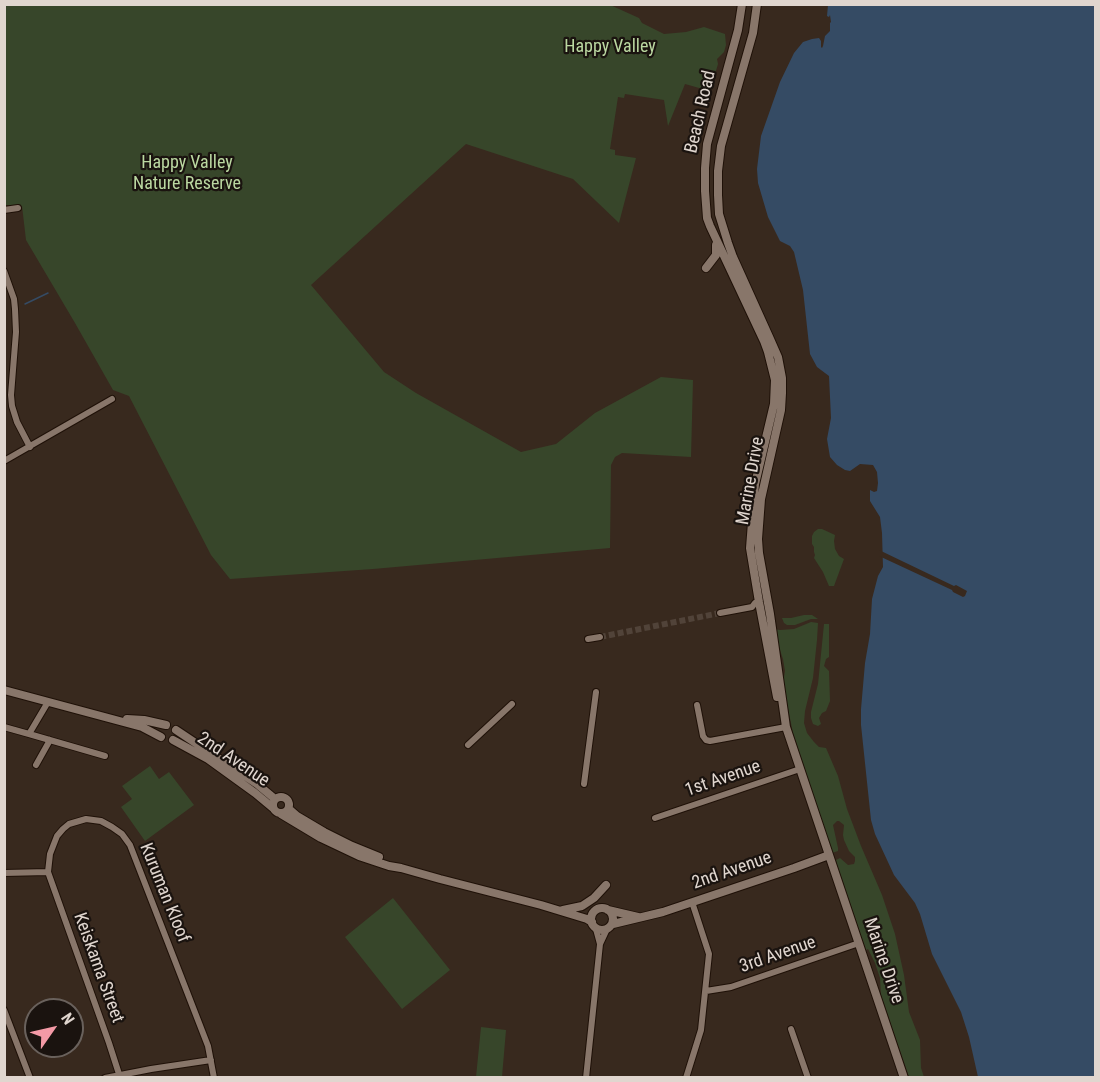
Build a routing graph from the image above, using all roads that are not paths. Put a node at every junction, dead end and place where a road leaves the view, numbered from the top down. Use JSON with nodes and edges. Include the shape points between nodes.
{"nodes":[{"id":1,"x":742,"y":4,"type":"edge"},
{"id":2,"x":757,"y":4,"type":"edge"},
{"id":3,"x":18,"y":208,"type":"dead end"},
{"id":4,"x":4,"y":210,"type":"edge"},
{"id":5,"x":715,"y":239,"type":"junction"},
{"id":6,"x":729,"y":259,"type":"junction"},
{"id":7,"x":706,"y":268,"type":"dead end"},
{"id":8,"x":4,"y":271,"type":"edge"},
{"id":9,"x":8,"y":396,"type":"edge"},
{"id":10,"x":112,"y":399,"type":"dead end"},
{"id":11,"x":30,"y":447,"type":"junction"},
{"id":12,"x":4,"y":461,"type":"edge"},
{"id":13,"x":759,"y":602,"type":"junction"},
{"id":14,"x":720,"y":613,"type":"tunnel mouth"},
{"id":15,"x":600,"y":636,"type":"tunnel mouth"},
{"id":16,"x":588,"y":639,"type":"dead end"},
{"id":17,"x":4,"y":690,"type":"edge"},
{"id":18,"x":596,"y":692,"type":"dead end"},
{"id":19,"x":48,"y":702,"type":"junction"},
{"id":20,"x":512,"y":704,"type":"dead end"},
{"id":21,"x":697,"y":705,"type":"dead end"},
{"id":22,"x":111,"y":719,"type":"junction"},
{"id":23,"x":785,"y":723,"type":"junction"},
{"id":24,"x":166,"y":725,"type":"junction"},
{"id":25,"x":4,"y":727,"type":"edge"},
{"id":26,"x":176,"y":730,"type":"junction"},
{"id":27,"x":29,"y":734,"type":"junction"},
{"id":28,"x":161,"y":737,"type":"junction"},
{"id":29,"x":50,"y":740,"type":"junction"},
{"id":30,"x":173,"y":740,"type":"junction"},
{"id":31,"x":468,"y":745,"type":"dead end"},
{"id":32,"x":105,"y":756,"type":"dead end"},
{"id":33,"x":36,"y":765,"type":"dead end"},
{"id":34,"x":800,"y":769,"type":"junction"},
{"id":35,"x":584,"y":784,"type":"dead end"},
{"id":36,"x":296,"y":794,"type":"dead end"},
{"id":37,"x":274,"y":804,"type":"junction"},
{"id":38,"x":285,"y":811,"type":"junction"},
{"id":39,"x":655,"y":818,"type":"dead end"},
{"id":40,"x":310,"y":824,"type":"junction"},
{"id":41,"x":351,"y":849,"type":"junction"},
{"id":42,"x":829,"y":855,"type":"junction"},
{"id":43,"x":48,"y":872,"type":"junction"},
{"id":44,"x":4,"y":873,"type":"edge"},
{"id":45,"x":606,"y":885,"type":"dead end"},
{"id":46,"x":693,"y":902,"type":"junction"},
{"id":47,"x":608,"y":910,"type":"junction"},
{"id":48,"x":562,"y":911,"type":"junction"},
{"id":49,"x":645,"y":917,"type":"junction"},
{"id":50,"x":594,"y":921,"type":"junction"},
{"id":51,"x":610,"y":927,"type":"junction"},
{"id":52,"x":859,"y":943,"type":"junction"},
{"id":53,"x":600,"y":945,"type":"junction"},
{"id":54,"x":706,"y":991,"type":"junction"},
{"id":55,"x":4,"y":1010,"type":"edge"},
{"id":56,"x":791,"y":1029,"type":"dead end"},
{"id":57,"x":211,"y":1060,"type":"junction"},
{"id":58,"x":119,"y":1074,"type":"junction"},
{"id":59,"x":30,"y":1077,"type":"edge"},
{"id":60,"x":105,"y":1077,"type":"edge"},
{"id":61,"x":214,"y":1077,"type":"edge"},
{"id":62,"x":586,"y":1077,"type":"edge"},
{"id":63,"x":686,"y":1077,"type":"edge"},
{"id":64,"x":808,"y":1077,"type":"edge"},
{"id":65,"x":904,"y":1077,"type":"edge"}],
"edges":[{"from":1,"to":5,"type":"main road","name":"Beach Road","via":[[707,144],[707,218]]},
{"from":2,"to":6,"type":"main road","name":"Beach Road","via":[[718,171],[720,214]]},
{"from":3,"to":4,"type":"street"},
{"from":5,"to":6,"type":"main road","name":"Beach Road"},
{"from":5,"to":7,"type":"main road","via":[[716,255]]},
{"from":6,"to":13,"type":"main road","name":"Marine Drive","via":[[764,341],[775,380],[774,404],[753,498],[750,548]]},
{"from":6,"to":23,"type":"main road","name":"Marine Drive","via":[[770,339],[782,378],[781,410],[761,499],[758,545]]},
{"from":8,"to":9,"type":"street","via":[[14,299],[16,332]]},
{"from":9,"to":11,"type":"street"},
{"from":10,"to":11,"type":"street"},
{"from":11,"to":12,"type":"street"},
{"from":13,"to":14,"type":"street"},
{"from":13,"to":23,"type":"main road","name":"Marine Drive"},
{"from":15,"to":16,"type":"street"},
{"from":17,"to":19,"type":"main road","name":"2nd Avenue"},
{"from":18,"to":35,"type":"street"},
{"from":19,"to":22,"type":"main road","name":"2nd Avenue"},
{"from":19,"to":27,"type":"street"},
{"from":20,"to":31,"type":"street"},
{"from":21,"to":23,"type":"street","via":[[703,736],[710,741]]},
{"from":22,"to":24,"type":"main road","name":"2nd Avenue"},
{"from":22,"to":28,"type":"main road","name":"2nd Avenue"},
{"from":23,"to":34,"type":"main road","name":"Marine Drive"},
{"from":24,"to":26,"type":"main road","name":"2nd Avenue"},
{"from":24,"to":28,"type":"main road","via":[[160,731]]},
{"from":25,"to":27,"type":"street"},
{"from":26,"to":30,"type":"main road","name":"2nd Avenue"},
{"from":26,"to":37,"type":"main road","name":"2nd Avenue","via":[[257,784]]},
{"from":27,"to":29,"type":"street"},
{"from":28,"to":30,"type":"main road","name":"2nd Avenue"},
{"from":29,"to":32,"type":"street"},
{"from":29,"to":33,"type":"street"},
{"from":30,"to":37,"type":"main road","name":"2nd Avenue"},
{"from":34,"to":39,"type":"street","name":"1st Avenue"},
{"from":34,"to":42,"type":"main road","name":"Marine Drive"},
{"from":36,"to":40,"type":"main road","via":[[292,802],[295,810]]},
{"from":37,"to":38,"type":"main road","name":"2nd Avenue","via":[[277,813]]},
{"from":37,"to":38,"type":"main road","name":"2nd Avenue","via":[[281,797],[286,798],[289,804]]},
{"from":38,"to":40,"type":"main road","name":"2nd Avenue"},
{"from":38,"to":41,"type":"main road","name":"2nd Avenue","via":[[321,838]]},
{"from":40,"to":41,"type":"main road","name":"2nd Avenue"},
{"from":41,"to":48,"type":"main road","name":"2nd Avenue","via":[[401,868]]},
{"from":42,"to":46,"type":"main road","name":"2nd Avenue"},
{"from":42,"to":52,"type":"main road","name":"Marine Drive"},
{"from":43,"to":44,"type":"street"},
{"from":43,"to":57,"type":"street","name":"Kuruman Kloof","via":[[53,843],[69,824],[94,819],[122,834],[134,854]]},
{"from":43,"to":58,"type":"street","name":"Keiskama Street"},
{"from":45,"to":48,"type":"main road","via":[[582,906]]},
{"from":46,"to":49,"type":"main road","name":"2nd Avenue"},
{"from":46,"to":54,"type":"street","via":[[709,954]]},
{"from":47,"to":49,"type":"main road","name":"2nd Avenue"},
{"from":47,"to":50,"type":"main road","via":[[599,909]]},
{"from":47,"to":51,"type":"main road","via":[[613,918]]},
{"from":48,"to":50,"type":"main road","name":"2nd Avenue"},
{"from":49,"to":51,"type":"main road","name":"2nd Avenue"},
{"from":50,"to":51,"type":"main road","via":[[600,930]]},
{"from":50,"to":53,"type":"street"},
{"from":51,"to":53,"type":"street"},
{"from":52,"to":54,"type":"street","name":"3rd Avenue","via":[[730,987]]},
{"from":52,"to":65,"type":"main road","name":"Marine Drive"},
{"from":53,"to":62,"type":"street"},
{"from":54,"to":63,"type":"street","via":[[701,1030]]},
{"from":55,"to":59,"type":"street"},
{"from":56,"to":64,"type":"street"},
{"from":57,"to":58,"type":"street"},
{"from":57,"to":61,"type":"street","name":"Kuruman Kloof"},
{"from":58,"to":60,"type":"street"}]}
